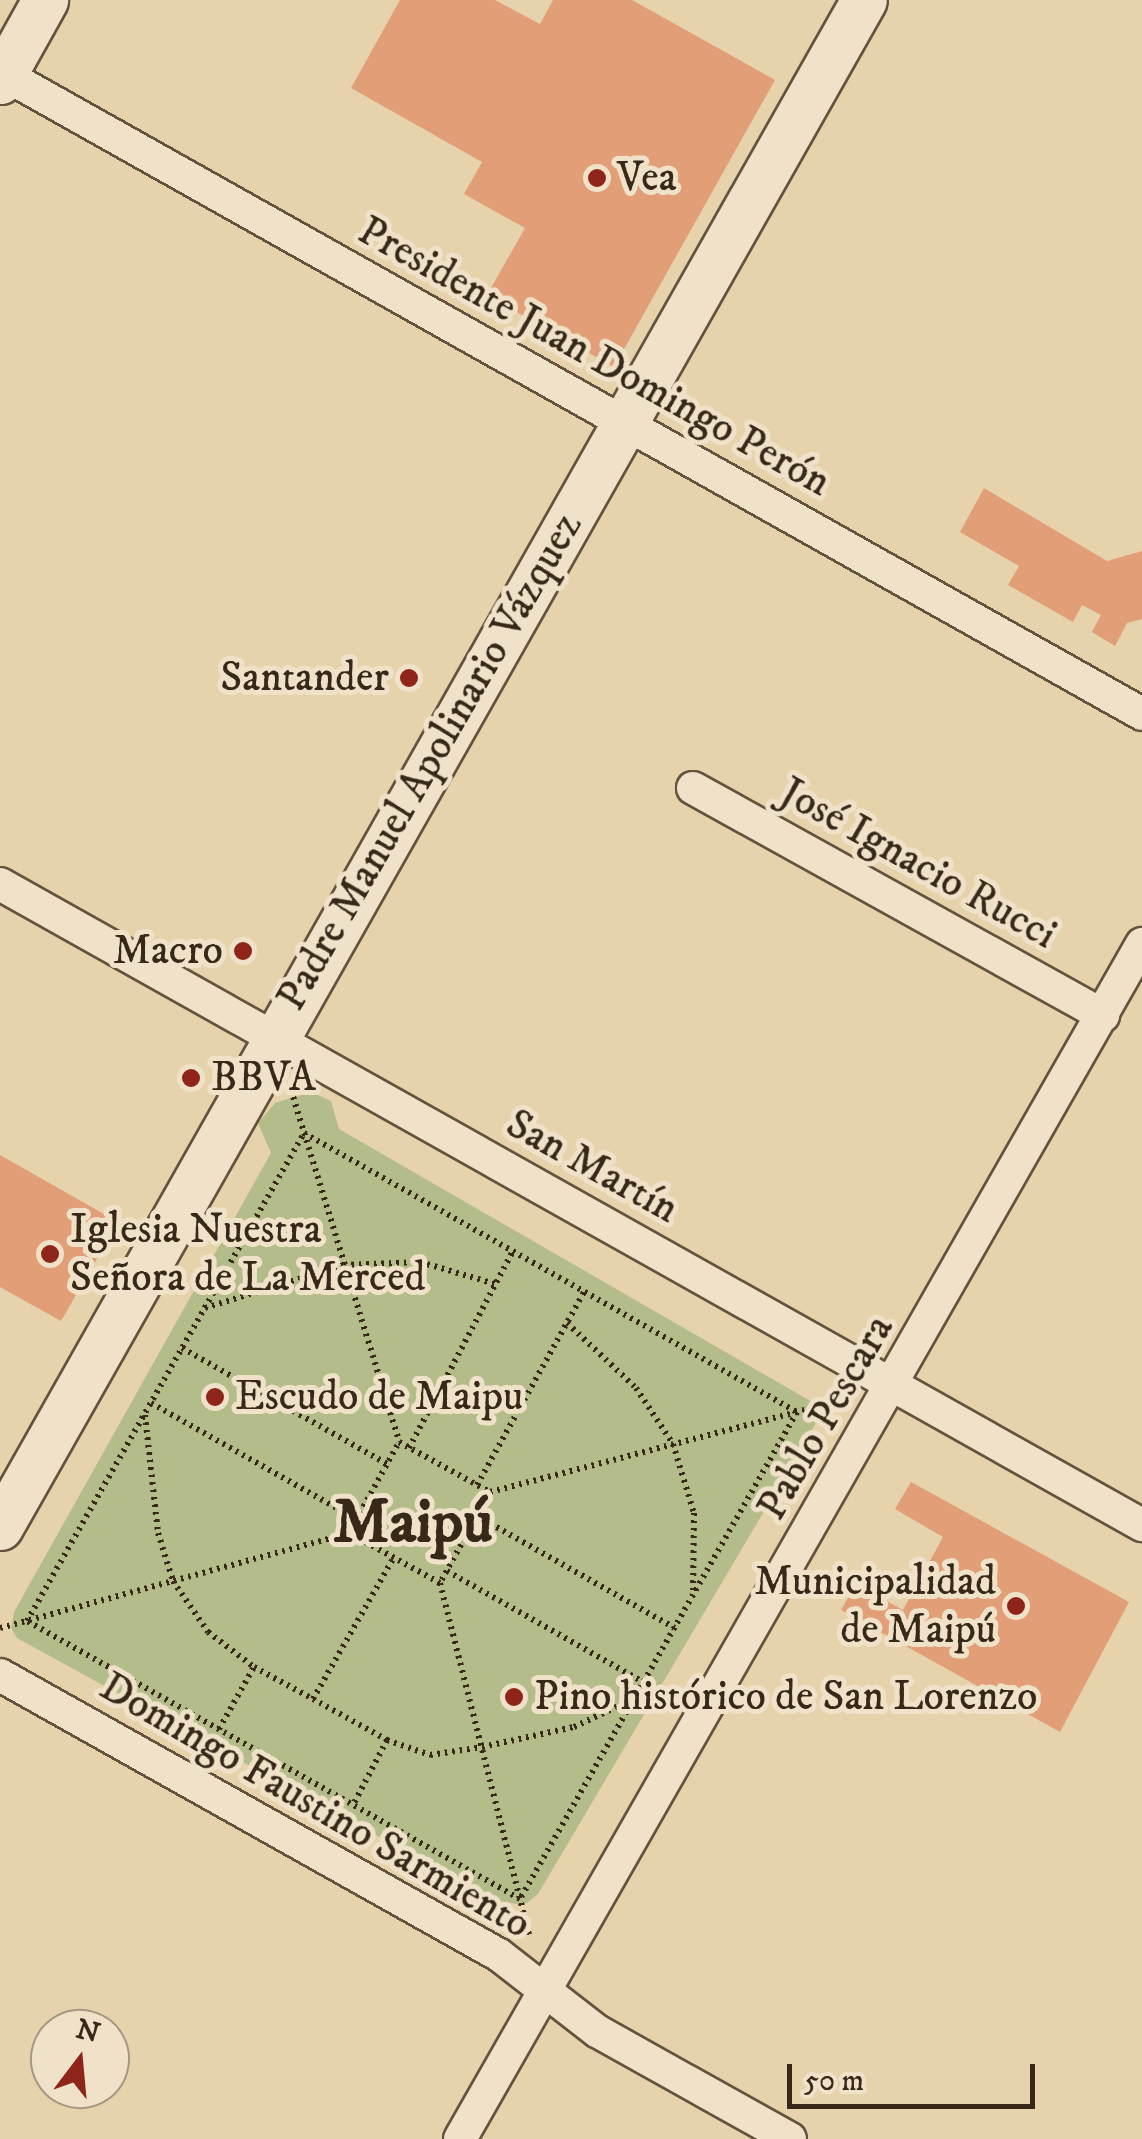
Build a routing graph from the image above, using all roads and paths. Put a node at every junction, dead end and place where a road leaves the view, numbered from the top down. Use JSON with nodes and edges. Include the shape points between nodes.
{"nodes":[{"id":1,"x":45,"y":0,"type":"edge"},
{"id":2,"x":864,"y":0,"type":"edge"},
{"id":3,"x":1,"y":76,"type":"edge"},
{"id":4,"x":623,"y":422,"type":"junction"},
{"id":5,"x":1142,"y":714,"type":"edge"},
{"id":6,"x":693,"y":788,"type":"dead end"},
{"id":7,"x":0,"y":884,"type":"edge"},
{"id":8,"x":1142,"y":944,"type":"edge"},
{"id":9,"x":1103,"y":1015,"type":"junction"},
{"id":10,"x":274,"y":1036,"type":"junction"},
{"id":11,"x":304,"y":1133,"type":"junction"},
{"id":12,"x":513,"y":1251,"type":"junction"},
{"id":13,"x":344,"y":1265,"type":"junction"},
{"id":14,"x":495,"y":1284,"type":"junction"},
{"id":15,"x":584,"y":1292,"type":"junction"},
{"id":16,"x":204,"y":1309,"type":"junction"},
{"id":17,"x":567,"y":1322,"type":"junction"},
{"id":18,"x":182,"y":1348,"type":"junction"},
{"id":19,"x":894,"y":1386,"type":"junction"},
{"id":20,"x":151,"y":1402,"type":"junction"},
{"id":21,"x":797,"y":1412,"type":"junction"},
{"id":22,"x":145,"y":1413,"type":"junction"},
{"id":23,"x":398,"y":1442,"type":"junction"},
{"id":24,"x":673,"y":1444,"type":"junction"},
{"id":25,"x":409,"y":1448,"type":"junction"},
{"id":26,"x":387,"y":1464,"type":"junction"},
{"id":27,"x":477,"y":1485,"type":"junction"},
{"id":28,"x":490,"y":1492,"type":"junction"},
{"id":29,"x":477,"y":1516,"type":"junction"},
{"id":30,"x":356,"y":1519,"type":"junction"},
{"id":31,"x":1142,"y":1525,"type":"edge"},
{"id":32,"x":0,"y":1527,"type":"edge"},
{"id":33,"x":348,"y":1533,"type":"junction"},
{"id":34,"x":394,"y":1557,"type":"junction"},
{"id":35,"x":447,"y":1571,"type":"junction"},
{"id":36,"x":173,"y":1581,"type":"junction"},
{"id":37,"x":440,"y":1583,"type":"junction"},
{"id":38,"x":692,"y":1595,"type":"junction"},
{"id":39,"x":27,"y":1620,"type":"junction"},
{"id":40,"x":0,"y":1628,"type":"edge"},
{"id":41,"x":675,"y":1628,"type":"junction"},
{"id":42,"x":254,"y":1667,"type":"junction"},
{"id":43,"x":0,"y":1675,"type":"edge"},
{"id":44,"x":643,"y":1682,"type":"junction"},
{"id":45,"x":634,"y":1698,"type":"junction"},
{"id":46,"x":313,"y":1699,"type":"junction"},
{"id":47,"x":219,"y":1729,"type":"junction"},
{"id":48,"x":387,"y":1740,"type":"junction"},
{"id":49,"x":482,"y":1747,"type":"junction"},
{"id":50,"x":353,"y":1805,"type":"junction"},
{"id":51,"x":520,"y":1900,"type":"junction"},
{"id":52,"x":543,"y":1992,"type":"junction"},
{"id":53,"x":460,"y":2139,"type":"edge"},
{"id":54,"x":790,"y":2139,"type":"edge"}],
"edges":[{"from":1,"to":3,"type":"main road"},
{"from":2,"to":4,"type":"main road","name":"Padre Manuel Apolinario Vázquez"},
{"from":3,"to":4,"type":"street","name":"Presidente Juan Domingo Perón"},
{"from":4,"to":5,"type":"street","name":"Presidente Juan Domingo Perón"},
{"from":4,"to":10,"type":"main road","name":"Padre Manuel Apolinario Vázquez"},
{"from":6,"to":9,"type":"street","name":"José Ignacio Rucci"},
{"from":7,"to":10,"type":"street","name":"San Martín"},
{"from":8,"to":9,"type":"street","name":"Pablo Pescara"},
{"from":9,"to":19,"type":"street","name":"Pablo Pescara"},
{"from":10,"to":11,"type":"path"},
{"from":10,"to":19,"type":"street","name":"San Martín"},
{"from":10,"to":32,"type":"main road","name":"Padre Manuel Apolinario Vázquez"},
{"from":11,"to":12,"type":"path"},
{"from":11,"to":13,"type":"path"},
{"from":11,"to":16,"type":"path"},
{"from":12,"to":14,"type":"path"},
{"from":12,"to":15,"type":"path"},
{"from":13,"to":14,"type":"path","via":[[420,1262]]},
{"from":13,"to":16,"type":"path"},
{"from":13,"to":23,"type":"path"},
{"from":14,"to":25,"type":"path"},
{"from":15,"to":17,"type":"path"},
{"from":15,"to":21,"type":"path"},
{"from":16,"to":18,"type":"path"},
{"from":17,"to":24,"type":"path","via":[[636,1388]]},
{"from":17,"to":27,"type":"path"},
{"from":18,"to":20,"type":"path"},
{"from":18,"to":26,"type":"path"},
{"from":19,"to":21,"type":"path"},
{"from":19,"to":31,"type":"street","name":"San Martín"},
{"from":19,"to":52,"type":"street","name":"Pablo Pescara"},
{"from":20,"to":22,"type":"path"},
{"from":20,"to":30,"type":"path"},
{"from":21,"to":24,"type":"path"},
{"from":21,"to":38,"type":"path"},
{"from":22,"to":36,"type":"path","via":[[158,1533]]},
{"from":22,"to":39,"type":"path"},
{"from":23,"to":25,"type":"path"},
{"from":23,"to":26,"type":"path"},
{"from":24,"to":28,"type":"path"},
{"from":24,"to":38,"type":"path","via":[[694,1512]]},
{"from":25,"to":27,"type":"path"},
{"from":26,"to":30,"type":"path"},
{"from":27,"to":28,"type":"path"},
{"from":28,"to":29,"type":"path"},
{"from":29,"to":35,"type":"path"},
{"from":29,"to":41,"type":"path"},
{"from":30,"to":33,"type":"path"},
{"from":33,"to":34,"type":"path"},
{"from":33,"to":36,"type":"path"},
{"from":34,"to":37,"type":"path"},
{"from":34,"to":46,"type":"path"},
{"from":35,"to":37,"type":"path"},
{"from":35,"to":44,"type":"path"},
{"from":36,"to":39,"type":"path"},
{"from":36,"to":42,"type":"path","via":[[208,1632]]},
{"from":37,"to":49,"type":"path"},
{"from":38,"to":41,"type":"path"},
{"from":39,"to":40,"type":"path"},
{"from":39,"to":47,"type":"path"},
{"from":41,"to":44,"type":"path"},
{"from":42,"to":46,"type":"path"},
{"from":42,"to":47,"type":"path"},
{"from":43,"to":52,"type":"street","name":"Domingo Faustino Sarmiento","via":[[500,1955]]},
{"from":44,"to":45,"type":"path"},
{"from":45,"to":49,"type":"path","via":[[574,1726]]},
{"from":45,"to":51,"type":"path"},
{"from":46,"to":48,"type":"path"},
{"from":47,"to":50,"type":"path"},
{"from":48,"to":49,"type":"path","via":[[430,1756]]},
{"from":48,"to":50,"type":"path"},
{"from":49,"to":51,"type":"path"},
{"from":50,"to":51,"type":"path"},
{"from":51,"to":52,"type":"path"},
{"from":52,"to":53,"type":"street","name":"Pablo Pescara"},
{"from":52,"to":54,"type":"street","name":"Domingo Faustino Sarmiento","via":[[596,2030]]}]}
